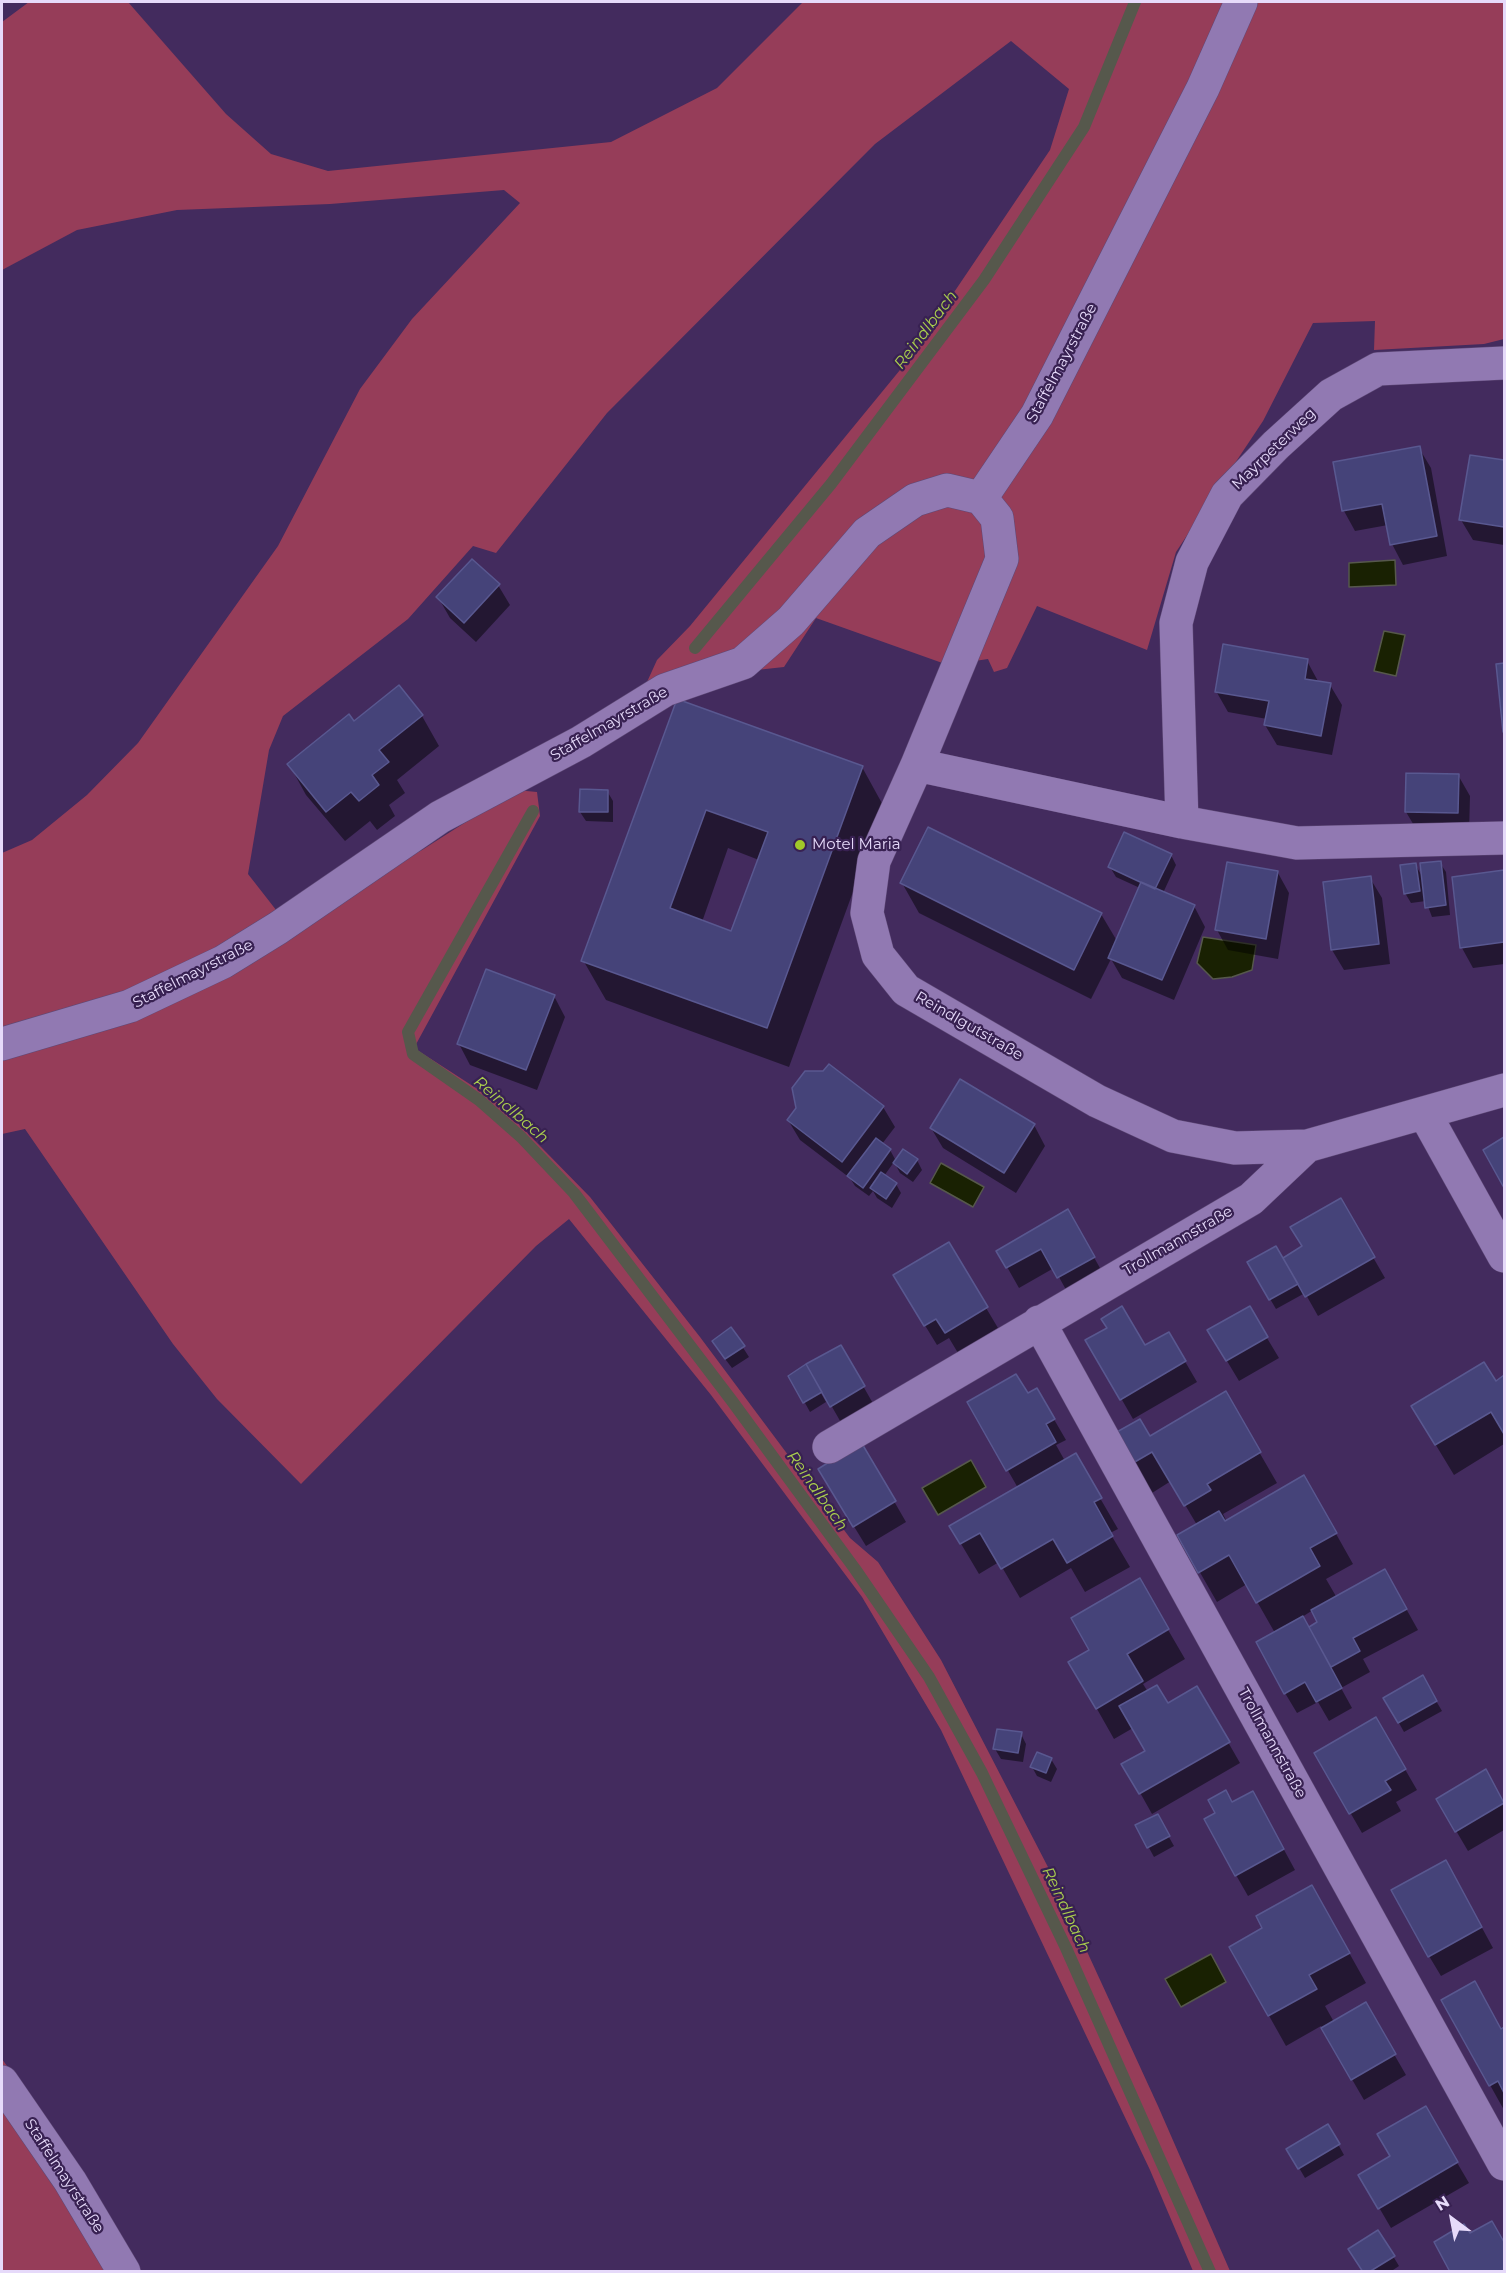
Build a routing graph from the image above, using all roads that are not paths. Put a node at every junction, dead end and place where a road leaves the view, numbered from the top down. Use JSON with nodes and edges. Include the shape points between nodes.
{"nodes":[{"id":1,"x":1241,"y":2,"type":"edge"},
{"id":2,"x":1504,"y":363,"type":"edge"},
{"id":3,"x":981,"y":498,"type":"junction"},
{"id":4,"x":917,"y":765,"type":"junction"},
{"id":5,"x":1182,"y":822,"type":"junction"},
{"id":6,"x":1504,"y":838,"type":"edge"},
{"id":7,"x":2,"y":1044,"type":"edge"},
{"id":8,"x":1504,"y":1090,"type":"edge"},
{"id":9,"x":1425,"y":1114,"type":"junction"},
{"id":10,"x":1307,"y":1146,"type":"junction"},
{"id":11,"x":1504,"y":1256,"type":"edge"},
{"id":12,"x":1039,"y":1322,"type":"junction"},
{"id":13,"x":829,"y":1447,"type":"dead end"},
{"id":14,"x":2,"y":2082,"type":"edge"},
{"id":15,"x":1504,"y":2164,"type":"edge"},
{"id":16,"x":124,"y":2271,"type":"edge"}],
"edges":[{"from":1,"to":3,"type":"street","name":"Staffelmayrstraße","via":[[1203,88],[1037,415]]},
{"from":2,"to":5,"type":"street","name":"Mayrpeterweg","via":[[1378,369],[1331,395],[1227,495],[1192,562],[1176,623]]},
{"from":3,"to":4,"type":"street","name":"Reindlgutstraße","via":[[997,518],[1002,559]]},
{"from":3,"to":7,"type":"street","name":"Staffelmayrstraße","via":[[946,490],[915,500],[867,532],[791,621],[743,663],[665,690],[581,742],[440,817],[223,962],[130,1006]]},
{"from":4,"to":5,"type":"street"},
{"from":4,"to":10,"type":"street","name":"Reindlgutstraße","via":[[874,861],[867,913],[878,956],[906,990],[1097,1101],[1173,1136],[1235,1148]]},
{"from":5,"to":6,"type":"street","via":[[1297,843]]},
{"from":8,"to":9,"type":"street","name":"Reindlgutstraße"},
{"from":9,"to":10,"type":"street","name":"Reindlgutstraße"},
{"from":9,"to":11,"type":"street"},
{"from":10,"to":12,"type":"street","name":"Trollmannstraße","via":[[1251,1199]]},
{"from":12,"to":13,"type":"street","name":"Trollmannstraße"},
{"from":12,"to":15,"type":"street","name":"Trollmannstraße"},
{"from":14,"to":16,"type":"street","name":"Staffelmayrstraße","via":[[70,2181]]}]}
